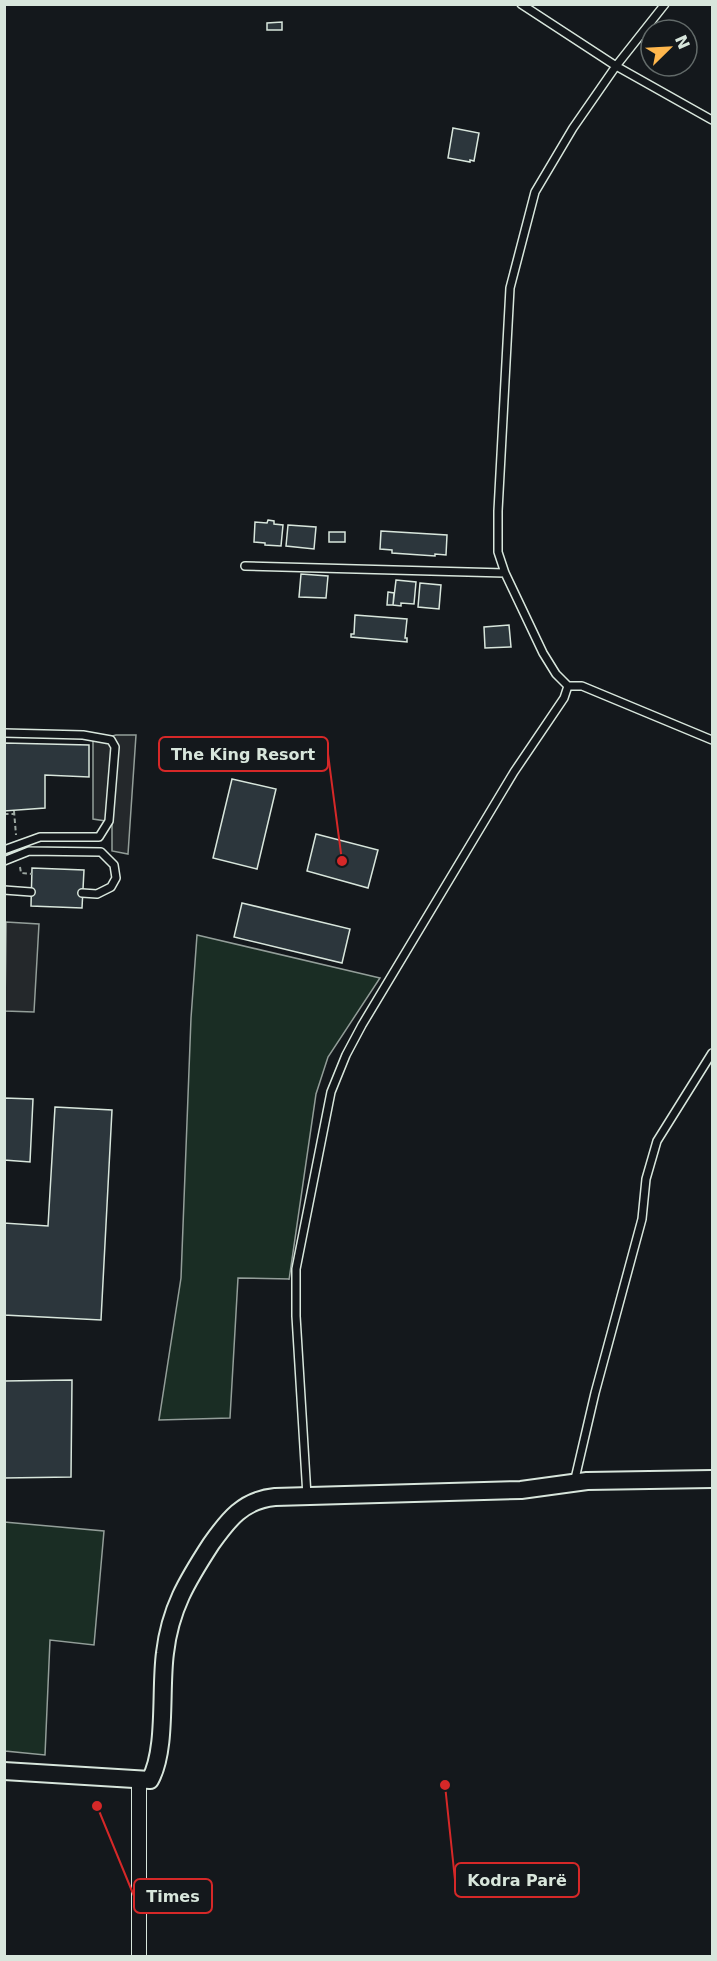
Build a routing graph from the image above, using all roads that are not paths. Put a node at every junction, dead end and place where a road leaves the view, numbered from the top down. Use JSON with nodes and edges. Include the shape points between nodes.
{"nodes":[{"id":1,"x":521,"y":4,"type":"edge"},
{"id":2,"x":665,"y":4,"type":"edge"},
{"id":3,"x":616,"y":66,"type":"junction"},
{"id":4,"x":712,"y":120,"type":"edge"},
{"id":5,"x":245,"y":566,"type":"dead end"},
{"id":6,"x":505,"y":573,"type":"junction"},
{"id":7,"x":568,"y":686,"type":"junction"},
{"id":8,"x":4,"y":733,"type":"edge"},
{"id":9,"x":712,"y":740,"type":"edge"},
{"id":10,"x":4,"y":850,"type":"edge"},
{"id":11,"x":4,"y":861,"type":"edge"},
{"id":12,"x":4,"y":890,"type":"edge"},
{"id":13,"x":31,"y":892,"type":"dead end"},
{"id":14,"x":82,"y":893,"type":"dead end"},
{"id":15,"x":712,"y":1053,"type":"edge"},
{"id":16,"x":712,"y":1479,"type":"edge"},
{"id":17,"x":574,"y":1483,"type":"junction"},
{"id":18,"x":307,"y":1496,"type":"junction"},
{"id":19,"x":4,"y":1771,"type":"edge"},
{"id":20,"x":140,"y":1780,"type":"junction"},
{"id":21,"x":139,"y":1956,"type":"edge"}],
"edges":[{"from":1,"to":3,"type":"lane"},
{"from":2,"to":3,"type":"lane"},
{"from":3,"to":4,"type":"lane"},
{"from":3,"to":6,"type":"lane","via":[[535,192],[510,288],[498,511],[498,552]]},
{"from":5,"to":6,"type":"lane"},
{"from":6,"to":7,"type":"lane","via":[[543,653]]},
{"from":7,"to":9,"type":"lane","via":[[582,686]]},
{"from":7,"to":18,"type":"lane","via":[[362,1025],[331,1092],[296,1269]]},
{"from":8,"to":10,"type":"lane","via":[[83,735],[111,740],[114,747],[109,821],[99,837],[40,837]]},
{"from":11,"to":14,"type":"lane","via":[[29,851],[100,852],[114,865],[116,878],[111,887],[97,894]]},
{"from":12,"to":13,"type":"lane"},
{"from":15,"to":17,"type":"lane","via":[[657,1141],[646,1179],[642,1219]]},
{"from":16,"to":17,"type":"street"},
{"from":17,"to":18,"type":"street","via":[[521,1490]]},
{"from":18,"to":20,"type":"street","via":[[265,1497],[244,1506],[222,1528],[190,1576],[174,1608],[164,1654],[158,1760],[150,1780]]},
{"from":19,"to":20,"type":"street"},
{"from":20,"to":21,"type":"street"}]}
